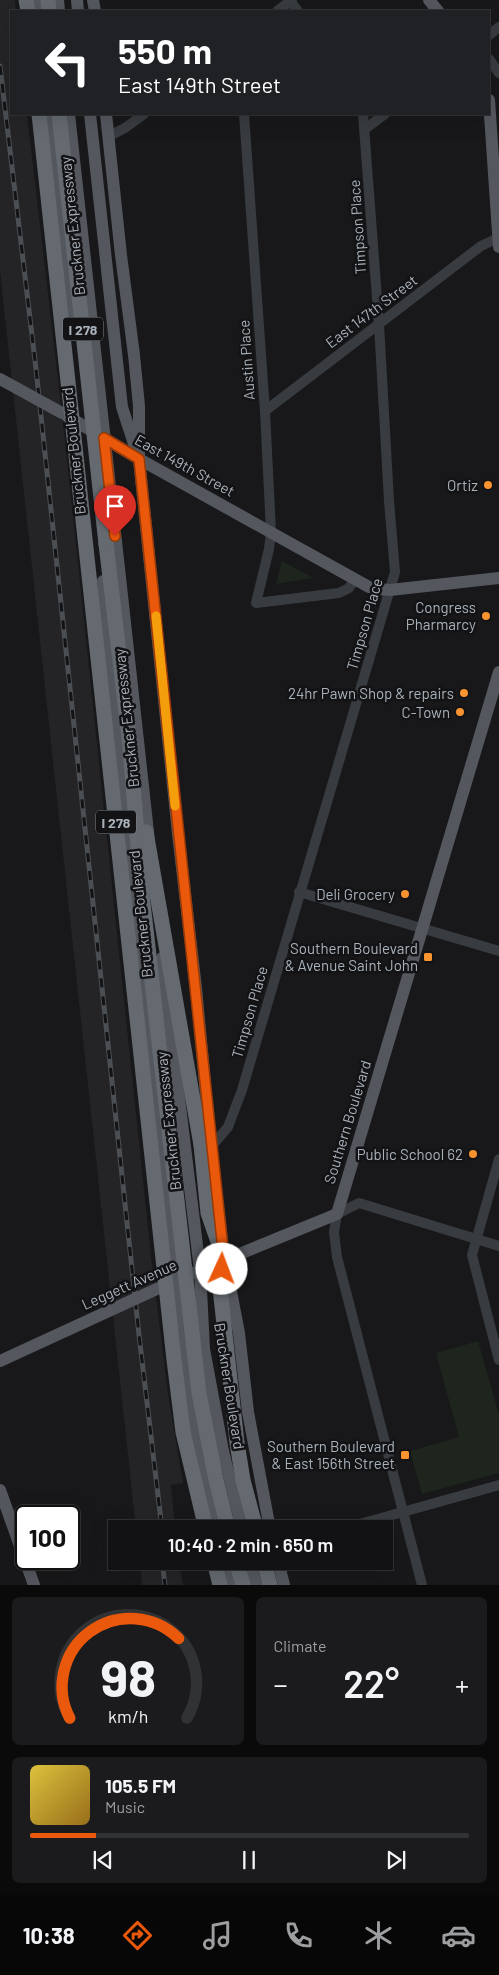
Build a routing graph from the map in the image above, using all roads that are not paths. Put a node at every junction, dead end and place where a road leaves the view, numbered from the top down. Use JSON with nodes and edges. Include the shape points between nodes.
{"nodes":[{"id":1,"x":429,"y":0,"type":"edge"},
{"id":2,"x":291,"y":1,"type":"edge"},
{"id":3,"x":278,"y":10,"type":"edge"},
{"id":4,"x":437,"y":10,"type":"edge"},
{"id":5,"x":490,"y":60,"type":"edge"},
{"id":6,"x":499,"y":72,"type":"edge"},
{"id":7,"x":493,"y":107,"type":"edge"},
{"id":8,"x":39,"y":115,"type":"edge"},
{"id":9,"x":50,"y":115,"type":"edge"},
{"id":10,"x":59,"y":115,"type":"edge"},
{"id":11,"x":69,"y":115,"type":"edge"},
{"id":12,"x":90,"y":115,"type":"edge"},
{"id":13,"x":106,"y":115,"type":"edge"},
{"id":14,"x":143,"y":115,"type":"edge"},
{"id":15,"x":244,"y":115,"type":"edge"},
{"id":16,"x":364,"y":115,"type":"edge"},
{"id":17,"x":384,"y":115,"type":"edge"},
{"id":18,"x":364,"y":129,"type":"junction"},
{"id":19,"x":108,"y":136,"type":"junction"},
{"id":20,"x":498,"y":243,"type":"edge"},
{"id":21,"x":378,"y":324,"type":"junction"},
{"id":22,"x":0,"y":379,"type":"edge"},
{"id":23,"x":265,"y":411,"type":"junction"},
{"id":24,"x":87,"y":428,"type":"junction"},
{"id":25,"x":104,"y":438,"type":"junction"},
{"id":26,"x":139,"y":459,"type":"junction"},
{"id":27,"x":271,"y":532,"type":"junction"},
{"id":28,"x":499,"y":578,"type":"edge"},
{"id":29,"x":354,"y":579,"type":"junction"},
{"id":30,"x":390,"y":590,"type":"junction"},
{"id":31,"x":499,"y":672,"type":"edge"},
{"id":32,"x":129,"y":737,"type":"junction"},
{"id":33,"x":300,"y":892,"type":"junction"},
{"id":34,"x":422,"y":928,"type":"junction"},
{"id":35,"x":499,"y":951,"type":"edge"},
{"id":36,"x":206,"y":1146,"type":"junction"},
{"id":37,"x":499,"y":1159,"type":"edge"},
{"id":38,"x":336,"y":1214,"type":"junction"},
{"id":39,"x":475,"y":1239,"type":"junction"},
{"id":40,"x":499,"y":1246,"type":"edge"},
{"id":41,"x":224,"y":1259,"type":"junction"},
{"id":42,"x":200,"y":1270,"type":"junction"},
{"id":43,"x":176,"y":1281,"type":"junction"},
{"id":44,"x":499,"y":1360,"type":"edge"},
{"id":45,"x":0,"y":1361,"type":"edge"},
{"id":46,"x":499,"y":1485,"type":"edge"},
{"id":47,"x":1,"y":1496,"type":"edge"},
{"id":48,"x":403,"y":1512,"type":"junction"},
{"id":49,"x":204,"y":1520,"type":"edge"},
{"id":50,"x":215,"y":1520,"type":"edge"},
{"id":51,"x":226,"y":1520,"type":"edge"},
{"id":52,"x":240,"y":1520,"type":"edge"},
{"id":53,"x":254,"y":1520,"type":"edge"},
{"id":54,"x":268,"y":1520,"type":"edge"},
{"id":55,"x":374,"y":1520,"type":"edge"},
{"id":56,"x":216,"y":1570,"type":"edge"},
{"id":57,"x":226,"y":1570,"type":"edge"},
{"id":58,"x":238,"y":1570,"type":"edge"},
{"id":59,"x":252,"y":1570,"type":"edge"},
{"id":60,"x":266,"y":1570,"type":"edge"},
{"id":61,"x":280,"y":1570,"type":"edge"},
{"id":62,"x":34,"y":1585,"type":"edge"},
{"id":63,"x":220,"y":1585,"type":"edge"},
{"id":64,"x":230,"y":1585,"type":"edge"},
{"id":65,"x":242,"y":1585,"type":"edge"},
{"id":66,"x":256,"y":1585,"type":"edge"},
{"id":67,"x":270,"y":1585,"type":"edge"},
{"id":68,"x":284,"y":1585,"type":"edge"},
{"id":69,"x":422,"y":1585,"type":"edge"}],
"edges":[{"from":1,"to":4,"type":"main road"},
{"from":2,"to":3,"type":"street"},
{"from":5,"to":6,"type":"street"},
{"from":7,"to":20,"type":"main road"},
{"from":8,"to":49,"type":"highway","name":"Bruckner Expressway","number":"I 278","bridge":true,"via":[[174,1360],[183,1432]]},
{"from":9,"to":24,"type":"main road","name":"Bruckner Boulevard"},
{"from":10,"to":32,"type":"highway","name":"Bruckner Expressway","number":"I 278","bridge":true},
{"from":11,"to":25,"type":"main road","name":"Bruckner Boulevard"},
{"from":12,"to":26,"type":"main road","via":[[122,407]]},
{"from":13,"to":19,"type":"main road"},
{"from":14,"to":19,"type":"street"},
{"from":15,"to":23,"type":"street","name":"Austin Place"},
{"from":16,"to":18,"type":"street","name":"Timpson Place"},
{"from":17,"to":18,"type":"street"},
{"from":18,"to":21,"type":"street","name":"Timpson Place"},
{"from":19,"to":26,"type":"main road","via":[[139,406]]},
{"from":20,"to":21,"type":"street","name":"East 147th Street","via":[[481,246]]},
{"from":21,"to":23,"type":"street","name":"East 147th Street"},
{"from":21,"to":30,"type":"street","name":"Timpson Place","via":[[395,572]]},
{"from":22,"to":24,"type":"main road","name":"East 149th Street","bridge":true},
{"from":23,"to":27,"type":"street","name":"Austin Place"},
{"from":24,"to":25,"type":"main road","name":"East 149th Street"},
{"from":24,"to":43,"type":"main road","name":"Bruckner Boulevard","via":[[135,925]]},
{"from":25,"to":26,"type":"main road","name":"East 149th Street"},
{"from":25,"to":42,"type":"main road","name":"Bruckner Boulevard"},
{"from":26,"to":27,"type":"main road","name":"East 149th Street"},
{"from":26,"to":36,"type":"main road","via":[[196,988]]},
{"from":27,"to":29,"type":"main road","name":"East 149th Street"},
{"from":27,"to":29,"type":"street","name":"Austin Place","via":[[256,603],[340,593],[349,588]]},
{"from":28,"to":30,"type":"main road","name":"East 149th Street"},
{"from":29,"to":30,"type":"main road","name":"East 149th Street","via":[[377,590]]},
{"from":30,"to":33,"type":"street","name":"Timpson Place"},
{"from":31,"to":34,"type":"main road","name":"Southern Boulevard"},
{"from":32,"to":36,"type":"highway","bridge":true},
{"from":32,"to":51,"type":"highway","name":"Bruckner Expressway","number":"I 278","bridge":true,"via":[[142,894],[199,1393]]},
{"from":33,"to":34,"type":"street"},
{"from":33,"to":36,"type":"street","name":"Timpson Place","via":[[242,1090],[228,1127]]},
{"from":34,"to":35,"type":"street"},
{"from":34,"to":38,"type":"main road","name":"Southern Boulevard"},
{"from":36,"to":41,"type":"highway","via":[[208,1213]]},
{"from":37,"to":39,"type":"street"},
{"from":38,"to":39,"type":"street","name":"Leggett Avenue","via":[[359,1203]]},
{"from":38,"to":41,"type":"main road","name":"Leggett Avenue"},
{"from":38,"to":48,"type":"street","name":"Southern Boulevard","via":[[336,1257]]},
{"from":39,"to":40,"type":"street","name":"Leggett Avenue"},
{"from":39,"to":44,"type":"street","via":[[472,1255]]},
{"from":41,"to":42,"type":"main road","name":"Leggett Avenue"},
{"from":41,"to":53,"type":"highway","via":[[219,1279],[237,1443]]},
{"from":41,"to":54,"type":"main road","name":"Bruckner Boulevard"},
{"from":42,"to":43,"type":"main road","name":"Leggett Avenue"},
{"from":42,"to":52,"type":"main road","name":"Bruckner Boulevard","via":[[204,1348]]},
{"from":43,"to":45,"type":"main road","name":"Leggett Avenue","bridge":true},
{"from":43,"to":50,"type":"main road","name":"Bruckner Boulevard","via":[[193,1423]]},
{"from":46,"to":48,"type":"street"},
{"from":47,"to":62,"type":"main road"},
{"from":48,"to":55,"type":"street"},
{"from":48,"to":69,"type":"street","name":"Southern Boulevard"},
{"from":56,"to":63,"type":"highway"},
{"from":57,"to":64,"type":"main road"},
{"from":58,"to":65,"type":"highway"},
{"from":59,"to":66,"type":"main road"},
{"from":60,"to":67,"type":"highway"},
{"from":61,"to":68,"type":"main road"}]}
